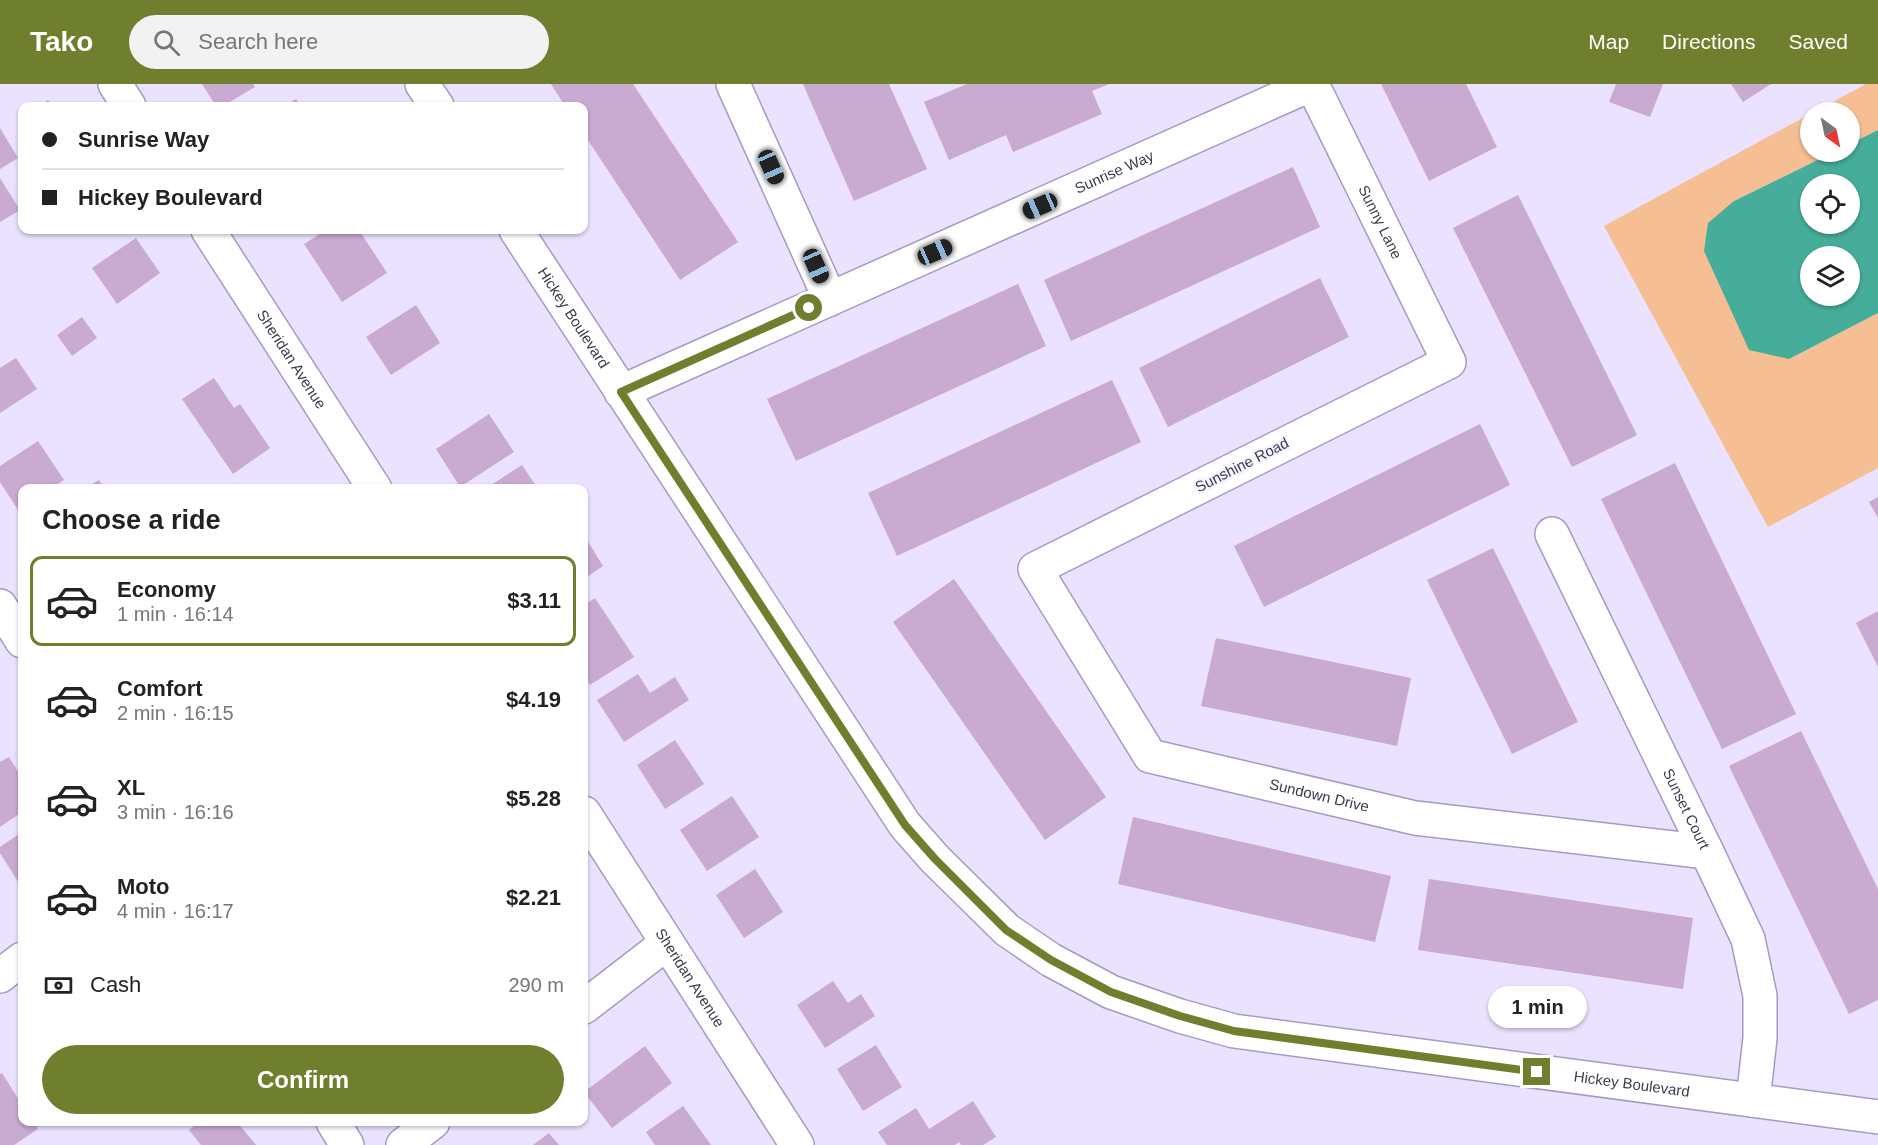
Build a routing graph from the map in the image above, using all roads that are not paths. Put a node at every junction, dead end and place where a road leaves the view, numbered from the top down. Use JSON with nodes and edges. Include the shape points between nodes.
{"nodes":[{"id":1,"x":115,"y":84,"type":"edge"},
{"id":2,"x":422,"y":84,"type":"edge"},
{"id":3,"x":733,"y":84,"type":"edge"},
{"id":4,"x":1312,"y":84,"type":"edge"},
{"id":5,"x":126,"y":102,"type":"edge"},
{"id":6,"x":434,"y":102,"type":"edge"},
{"id":7,"x":211,"y":234,"type":"edge"},
{"id":8,"x":519,"y":234,"type":"edge"},
{"id":9,"x":830,"y":299,"type":"junction"},
{"id":10,"x":1449,"y":362,"type":"joint"},
{"id":11,"x":621,"y":392,"type":"junction"},
{"id":12,"x":372,"y":484,"type":"edge"},
{"id":13,"x":1552,"y":534,"type":"dead end"},
{"id":14,"x":1035,"y":569,"type":"joint"},
{"id":15,"x":0,"y":606,"type":"edge"},
{"id":16,"x":18,"y":635,"type":"edge"},
{"id":17,"x":588,"y":819,"type":"edge"},
{"id":18,"x":1707,"y":852,"type":"junction"},
{"id":19,"x":667,"y":943,"type":"junction"},
{"id":20,"x":18,"y":962,"type":"edge"},
{"id":21,"x":0,"y":976,"type":"edge"},
{"id":22,"x":588,"y":1004,"type":"edge"},
{"id":23,"x":1754,"y":1100,"type":"junction"},
{"id":24,"x":1878,"y":1117,"type":"edge"},
{"id":25,"x":335,"y":1126,"type":"edge"},
{"id":26,"x":428,"y":1126,"type":"edge"},
{"id":27,"x":347,"y":1145,"type":"edge"},
{"id":28,"x":403,"y":1145,"type":"edge"},
{"id":29,"x":797,"y":1145,"type":"edge"}],
"edges":[{"from":1,"to":5,"type":"street"},
{"from":2,"to":6,"type":"street"},
{"from":3,"to":9,"type":"street"},
{"from":4,"to":9,"type":"street","name":"Sunrise Way"},
{"from":4,"to":10,"type":"street","name":"Sunny Lane"},
{"from":7,"to":12,"type":"street","name":"Sheridan Avenue"},
{"from":8,"to":11,"type":"street","name":"Hickey Boulevard"},
{"from":9,"to":11,"type":"street","name":"Sunrise Way"},
{"from":10,"to":14,"type":"street","name":"Sunshine Road"},
{"from":11,"to":23,"type":"street","name":"Hickey Boulevard","via":[[905,825],[1006,930],[1051,960],[1111,992],[1234,1031]]},
{"from":13,"to":18,"type":"street","name":"Sunset Court"},
{"from":14,"to":18,"type":"street","name":"Sundown Drive","via":[[1150,756],[1415,818]]},
{"from":15,"to":16,"type":"street"},
{"from":17,"to":19,"type":"street","name":"Sheridan Avenue"},
{"from":18,"to":23,"type":"street","name":"Sunset Court","via":[[1748,939],[1760,996]]},
{"from":19,"to":22,"type":"street"},
{"from":19,"to":29,"type":"street","name":"Sheridan Avenue"},
{"from":20,"to":21,"type":"street"},
{"from":23,"to":24,"type":"street","name":"Hickey Boulevard"},
{"from":25,"to":27,"type":"street"},
{"from":26,"to":28,"type":"street"}]}
